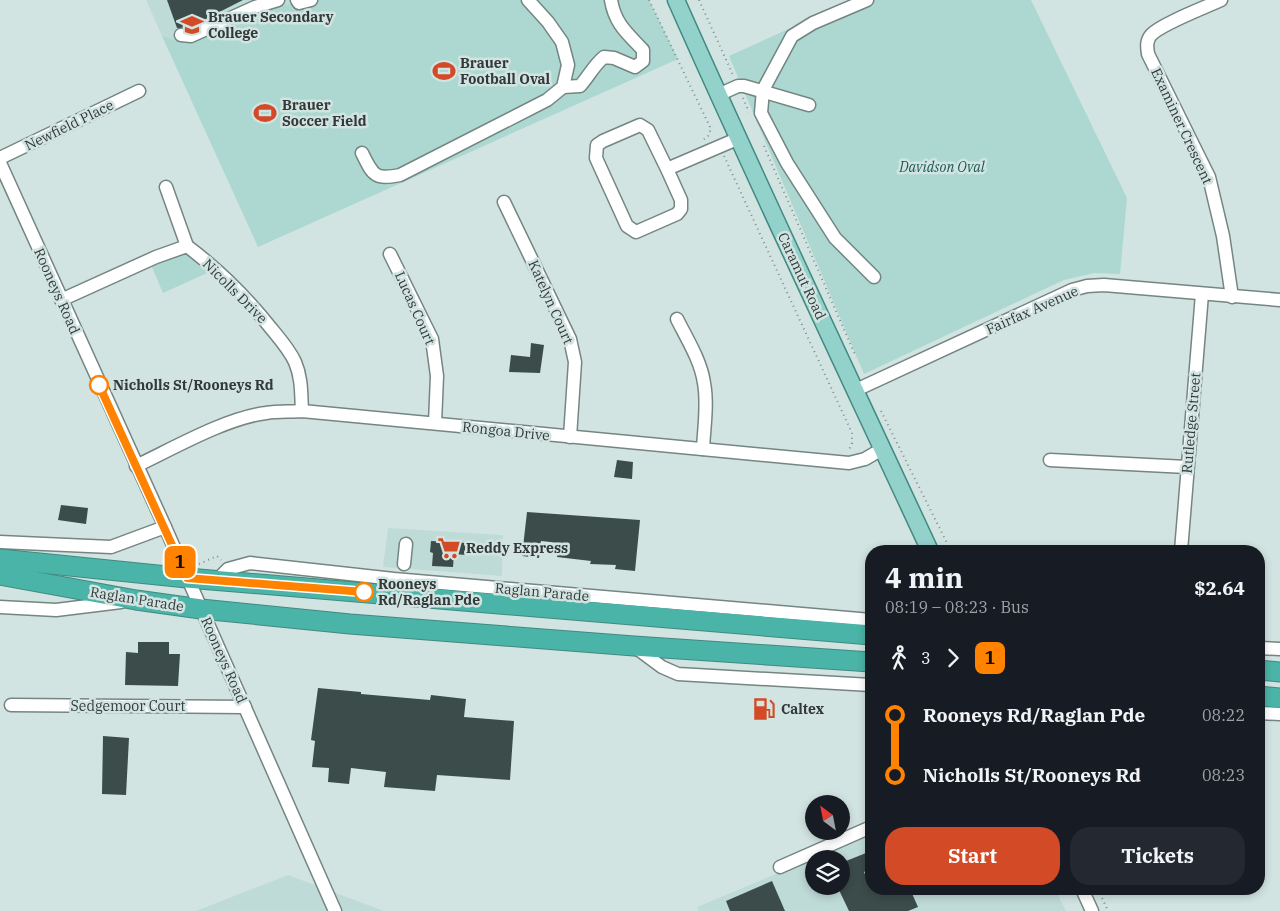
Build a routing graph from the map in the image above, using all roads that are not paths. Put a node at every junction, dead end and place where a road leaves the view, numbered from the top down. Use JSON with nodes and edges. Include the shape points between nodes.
{"nodes":[{"id":1,"x":278,"y":0,"type":"edge"},
{"id":2,"x":297,"y":0,"type":"edge"},
{"id":3,"x":311,"y":0,"type":"edge"},
{"id":4,"x":528,"y":0,"type":"edge"},
{"id":5,"x":611,"y":0,"type":"edge"},
{"id":6,"x":676,"y":0,"type":"edge"},
{"id":7,"x":867,"y":0,"type":"edge"},
{"id":8,"x":1222,"y":0,"type":"edge"},
{"id":9,"x":181,"y":35,"type":"dead end"},
{"id":10,"x":563,"y":87,"type":"junction"},
{"id":11,"x":763,"y":90,"type":"junction"},
{"id":12,"x":139,"y":91,"type":"dead end"},
{"id":13,"x":718,"y":95,"type":"junction"},
{"id":14,"x":809,"y":106,"type":"dead end"},
{"id":15,"x":737,"y":139,"type":"junction"},
{"id":16,"x":362,"y":153,"type":"dead end"},
{"id":17,"x":0,"y":158,"type":"edge"},
{"id":18,"x":0,"y":163,"type":"edge"},
{"id":19,"x":667,"y":169,"type":"junction"},
{"id":20,"x":166,"y":187,"type":"dead end"},
{"id":21,"x":504,"y":202,"type":"dead end"},
{"id":22,"x":187,"y":246,"type":"junction"},
{"id":23,"x":390,"y":254,"type":"dead end"},
{"id":24,"x":874,"y":277,"type":"dead end"},
{"id":25,"x":1202,"y":294,"type":"junction"},
{"id":26,"x":1232,"y":297,"type":"junction"},
{"id":27,"x":61,"y":300,"type":"junction"},
{"id":28,"x":1280,"y":300,"type":"edge"},
{"id":29,"x":677,"y":319,"type":"dead end"},
{"id":30,"x":856,"y":390,"type":"junction"},
{"id":31,"x":302,"y":411,"type":"junction"},
{"id":32,"x":435,"y":423,"type":"junction"},
{"id":33,"x":570,"y":437,"type":"junction"},
{"id":34,"x":703,"y":449,"type":"junction"},
{"id":35,"x":882,"y":449,"type":"junction"},
{"id":36,"x":1050,"y":460,"type":"dead end"},
{"id":37,"x":136,"y":466,"type":"junction"},
{"id":38,"x":1187,"y":467,"type":"junction"},
{"id":39,"x":165,"y":527,"type":"junction"},
{"id":40,"x":0,"y":542,"type":"edge"},
{"id":41,"x":406,"y":544,"type":"dead end"},
{"id":42,"x":927,"y":545,"type":"edge"},
{"id":43,"x":1181,"y":545,"type":"edge"},
{"id":44,"x":0,"y":560,"type":"edge"},
{"id":45,"x":404,"y":564,"type":"dead end"},
{"id":46,"x":183,"y":569,"type":"junction"},
{"id":47,"x":223,"y":574,"type":"junction"},
{"id":48,"x":0,"y":575,"type":"edge"},
{"id":49,"x":136,"y":600,"type":"junction"},
{"id":50,"x":0,"y":607,"type":"edge"},
{"id":51,"x":201,"y":609,"type":"junction"},
{"id":52,"x":865,"y":619,"type":"edge"},
{"id":53,"x":865,"y":634,"type":"edge"},
{"id":54,"x":634,"y":646,"type":"junction"},
{"id":55,"x":1265,"y":648,"type":"edge"},
{"id":56,"x":1280,"y":649,"type":"edge"},
{"id":57,"x":865,"y":662,"type":"edge"},
{"id":58,"x":1265,"y":671,"type":"edge"},
{"id":59,"x":1280,"y":672,"type":"edge"},
{"id":60,"x":865,"y":685,"type":"edge"},
{"id":61,"x":1265,"y":697,"type":"edge"},
{"id":62,"x":1280,"y":698,"type":"edge"},
{"id":63,"x":11,"y":705,"type":"dead end"},
{"id":64,"x":245,"y":707,"type":"junction"},
{"id":65,"x":1265,"y":713,"type":"edge"},
{"id":66,"x":1280,"y":714,"type":"edge"},
{"id":67,"x":865,"y":830,"type":"edge"},
{"id":68,"x":780,"y":867,"type":"dead end"},
{"id":69,"x":1085,"y":895,"type":"edge"},
{"id":70,"x":335,"y":911,"type":"edge"},
{"id":71,"x":1092,"y":911,"type":"edge"}],
"edges":[{"from":1,"to":9,"type":"street","via":[[191,36]]},
{"from":2,"to":3,"type":"street","via":[[299,3]]},
{"from":4,"to":10,"type":"street","via":[[562,42],[568,65]]},
{"from":5,"to":10,"type":"street","via":[[620,26],[643,50],[643,61],[635,67],[604,57],[580,86]]},
{"from":6,"to":13,"type":"main road","name":"Caramut Road"},
{"from":7,"to":11,"type":"street","via":[[792,36]]},
{"from":8,"to":26,"type":"street","name":"Examiner Crescent","via":[[1162,27],[1150,36],[1147,43],[1148,54],[1209,177],[1223,236]]},
{"from":10,"to":16,"type":"street","via":[[547,100],[400,175],[384,178],[371,172]]},
{"from":11,"to":13,"type":"street","via":[[738,86]]},
{"from":11,"to":14,"type":"street"},
{"from":11,"to":24,"type":"street","via":[[761,113],[787,163],[835,238]]},
{"from":12,"to":17,"type":"street","name":"Newfield Place"},
{"from":13,"to":15,"type":"main road","name":"Caramut Road"},
{"from":15,"to":19,"type":"street"},
{"from":15,"to":30,"type":"main road","name":"Caramut Road"},
{"from":18,"to":27,"type":"street","name":"Rooneys Road"},
{"from":19,"to":19,"type":"street","via":[[648,130],[640,125],[596,145],[596,158],[626,226],[636,232],[677,214],[681,208],[681,200]]},
{"from":20,"to":22,"type":"street"},
{"from":21,"to":33,"type":"street","name":"Katelyn Court","via":[[570,339],[576,362]]},
{"from":22,"to":27,"type":"street","via":[[156,256]]},
{"from":22,"to":31,"type":"street","name":"Nicolls Drive","via":[[214,266],[255,308],[282,342],[295,361],[301,381]]},
{"from":23,"to":32,"type":"street","name":"Lucas Court","via":[[432,339],[437,376]]},
{"from":25,"to":26,"type":"street","name":"Fairfax Avenue"},
{"from":25,"to":30,"type":"street","name":"Fairfax Avenue","via":[[1104,285],[1072,290]]},
{"from":25,"to":38,"type":"street","name":"Rutledge Street"},
{"from":26,"to":28,"type":"street","name":"Fairfax Avenue"},
{"from":27,"to":37,"type":"street","name":"Rooneys Road"},
{"from":29,"to":34,"type":"street","via":[[704,382]]},
{"from":30,"to":35,"type":"main road","name":"Caramut Road"},
{"from":31,"to":32,"type":"street","name":"Rongoa Drive"},
{"from":31,"to":37,"type":"street","name":"Rongoa Drive","via":[[244,418]]},
{"from":32,"to":33,"type":"street","name":"Rongoa Drive"},
{"from":33,"to":34,"type":"street","name":"Rongoa Drive"},
{"from":34,"to":35,"type":"street","name":"Rongoa Drive","via":[[849,463],[865,459]]},
{"from":35,"to":42,"type":"main road","name":"Caramut Road"},
{"from":36,"to":38,"type":"street"},
{"from":37,"to":39,"type":"street","name":"Rooneys Road"},
{"from":38,"to":43,"type":"street","name":"Rutledge Street"},
{"from":39,"to":40,"type":"street","via":[[111,548]]},
{"from":39,"to":46,"type":"street","name":"Rooneys Road"},
{"from":41,"to":45,"type":"street"},
{"from":44,"to":46,"type":"highway","name":"Raglan Parade"},
{"from":46,"to":47,"type":"highway","name":"Raglan Parade"},
{"from":46,"to":51,"type":"street","name":"Rooneys Road"},
{"from":47,"to":52,"type":"street","name":"Raglan Parade","via":[[250,563],[394,579]]},
{"from":47,"to":53,"type":"highway","name":"Raglan Parade"},
{"from":48,"to":49,"type":"highway","name":"Raglan Parade"},
{"from":49,"to":50,"type":"street","via":[[56,610]]},
{"from":49,"to":51,"type":"highway","name":"Raglan Parade"},
{"from":51,"to":54,"type":"highway","name":"Raglan Parade"},
{"from":51,"to":64,"type":"street","name":"Rooneys Road"},
{"from":54,"to":57,"type":"highway","name":"Raglan Parade"},
{"from":54,"to":60,"type":"street","via":[[662,668],[678,674]]},
{"from":55,"to":56,"type":"street"},
{"from":58,"to":59,"type":"highway"},
{"from":61,"to":62,"type":"highway"},
{"from":63,"to":64,"type":"street","name":"Sedgemoor Court"},
{"from":64,"to":70,"type":"street","name":"Rooneys Road"},
{"from":65,"to":66,"type":"street"},
{"from":67,"to":68,"type":"street"},
{"from":69,"to":71,"type":"street"}]}
